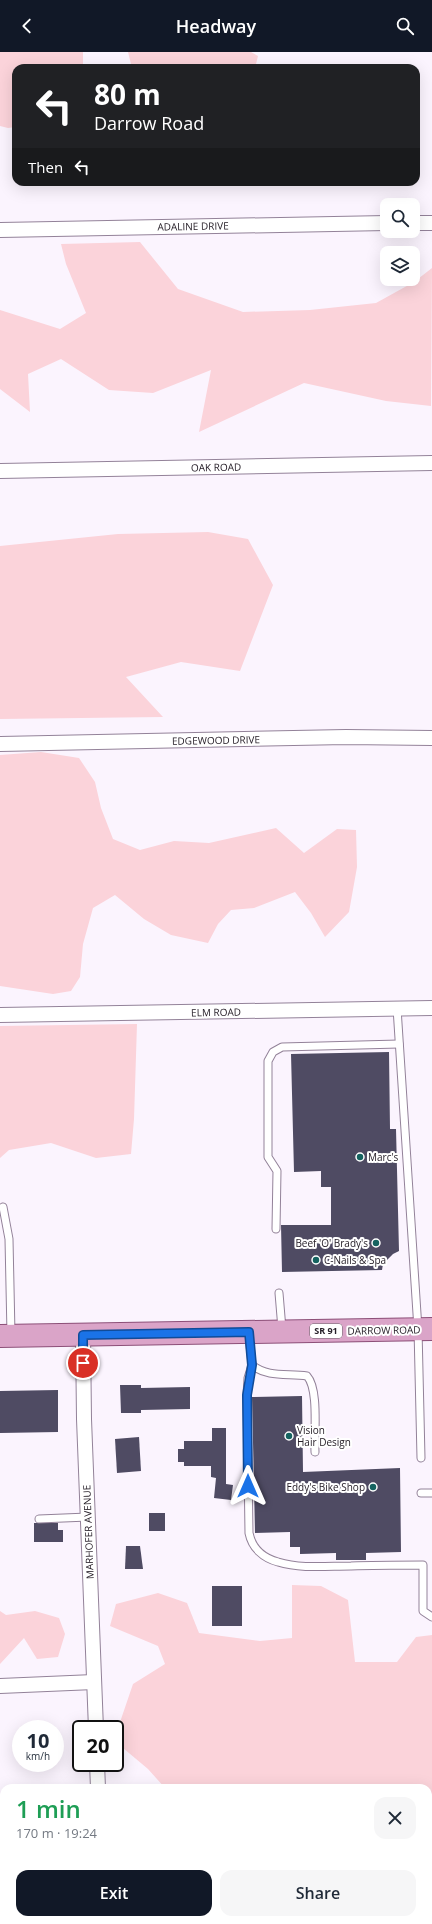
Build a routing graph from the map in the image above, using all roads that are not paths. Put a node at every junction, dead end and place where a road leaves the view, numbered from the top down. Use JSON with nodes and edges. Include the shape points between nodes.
{"nodes":[{"id":1,"x":380,"y":223,"type":"edge"},
{"id":2,"x":420,"y":223,"type":"edge"},
{"id":3,"x":432,"y":223,"type":"edge"},
{"id":4,"x":0,"y":230,"type":"edge"},
{"id":5,"x":432,"y":463,"type":"edge"},
{"id":6,"x":0,"y":471,"type":"edge"},
{"id":7,"x":432,"y":738,"type":"edge"},
{"id":8,"x":0,"y":744,"type":"edge"},
{"id":9,"x":397,"y":1008,"type":"junction"},
{"id":10,"x":432,"y":1008,"type":"edge"},
{"id":11,"x":0,"y":1015,"type":"edge"},
{"id":12,"x":399,"y":1044,"type":"junction"},
{"id":13,"x":3,"y":1207,"type":"dead end"},
{"id":14,"x":276,"y":1228,"type":"dead end"},
{"id":15,"x":279,"y":1293,"type":"dead end"},
{"id":16,"x":425,"y":1329,"type":"edge"},
{"id":17,"x":249,"y":1332,"type":"junction"},
{"id":18,"x":282,"y":1332,"type":"junction"},
{"id":19,"x":83,"y":1335,"type":"junction"},
{"id":20,"x":5,"y":1336,"type":"edge"},
{"id":21,"x":252,"y":1365,"type":"junction"},
{"id":22,"x":314,"y":1452,"type":"dead end"},
{"id":23,"x":421,"y":1458,"type":"dead end"},
{"id":24,"x":421,"y":1493,"type":"dead end"},
{"id":25,"x":432,"y":1493,"type":"edge"},
{"id":26,"x":88,"y":1517,"type":"junction"},
{"id":27,"x":38,"y":1518,"type":"dead end"},
{"id":28,"x":432,"y":1617,"type":"edge"},
{"id":29,"x":94,"y":1682,"type":"junction"},
{"id":30,"x":0,"y":1686,"type":"edge"},
{"id":31,"x":96,"y":1720,"type":"edge"},
{"id":32,"x":97,"y":1772,"type":"edge"},
{"id":33,"x":98,"y":1784,"type":"edge"}],
"edges":[{"from":1,"to":4,"type":"street","name":"ADALINE DRIVE"},
{"from":2,"to":3,"type":"street"},
{"from":5,"to":6,"type":"street","name":"OAK ROAD"},
{"from":7,"to":8,"type":"street","name":"EDGEWOOD DRIVE"},
{"from":9,"to":10,"type":"street","name":"ELM ROAD"},
{"from":9,"to":11,"type":"street","name":"ELM ROAD"},
{"from":9,"to":12,"type":"lane"},
{"from":12,"to":14,"type":"lane","via":[[282,1047],[270,1056],[268,1157],[277,1171]]},
{"from":12,"to":16,"type":"lane"},
{"from":13,"to":20,"type":"lane","via":[[10,1239]]},
{"from":15,"to":18,"type":"lane"},
{"from":16,"to":18,"type":"main road","name":"DARROW ROAD","number":"SR 91"},
{"from":16,"to":23,"type":"lane"},
{"from":17,"to":18,"type":"main road","name":"DARROW ROAD","number":"SR 91"},
{"from":17,"to":19,"type":"main road","name":"DARROW ROAD","number":"SR 91"},
{"from":17,"to":21,"type":"lane"},
{"from":19,"to":20,"type":"main road","name":"DARROW ROAD","number":"SR 91"},
{"from":19,"to":26,"type":"street","name":"MARHOFER AVENUE"},
{"from":21,"to":22,"type":"lane","via":[[270,1374],[307,1376],[312,1381]]},
{"from":21,"to":28,"type":"lane","via":[[248,1378],[247,1402],[249,1533],[252,1545],[267,1558],[292,1565],[423,1565],[423,1611]]},
{"from":24,"to":25,"type":"lane"},
{"from":26,"to":27,"type":"lane"},
{"from":26,"to":29,"type":"street","name":"MARHOFER AVENUE"},
{"from":29,"to":30,"type":"street"},
{"from":29,"to":31,"type":"street","name":"MARHOFER AVENUE"},
{"from":32,"to":33,"type":"street"}]}
